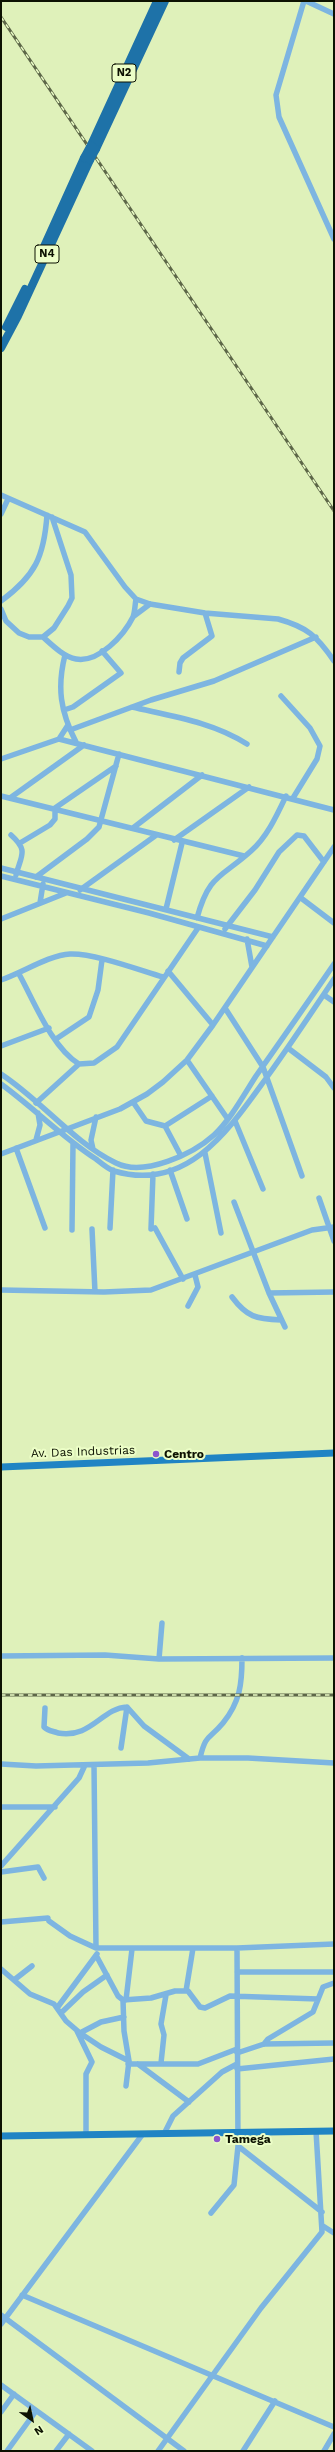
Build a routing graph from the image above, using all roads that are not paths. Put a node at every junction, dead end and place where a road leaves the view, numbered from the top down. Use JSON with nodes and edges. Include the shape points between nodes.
{"nodes":[{"id":1,"x":157,"y":1,"type":"edge"},
{"id":2,"x":165,"y":1,"type":"edge"},
{"id":3,"x":305,"y":1,"type":"edge"},
{"id":4,"x":334,"y":14,"type":"edge"},
{"id":5,"x":102,"y":138,"type":"joint"},
{"id":6,"x":94,"y":147,"type":"junction"},
{"id":7,"x":87,"y":159,"type":"junction"},
{"id":8,"x":334,"y":238,"type":"edge"},
{"id":9,"x":1,"y":337,"type":"edge"},
{"id":10,"x":1,"y":348,"type":"edge"},
{"id":11,"x":1,"y":496,"type":"edge"},
{"id":12,"x":8,"y":499,"type":"junction"},
{"id":13,"x":1,"y":514,"type":"edge"},
{"id":14,"x":50,"y":516,"type":"junction"},
{"id":15,"x":136,"y":599,"type":"junction"},
{"id":16,"x":1,"y":601,"type":"edge"},
{"id":17,"x":150,"y":604,"type":"junction"},
{"id":18,"x":1,"y":609,"type":"edge"},
{"id":19,"x":205,"y":613,"type":"junction"},
{"id":20,"x":134,"y":616,"type":"junction"},
{"id":21,"x":43,"y":636,"type":"junction"},
{"id":22,"x":316,"y":637,"type":"junction"},
{"id":23,"x":102,"y":652,"type":"junction"},
{"id":24,"x":65,"y":654,"type":"junction"},
{"id":25,"x":334,"y":661,"type":"edge"},
{"id":26,"x":179,"y":672,"type":"dead end"},
{"id":27,"x":281,"y":696,"type":"dead end"},
{"id":28,"x":132,"y":707,"type":"junction"},
{"id":29,"x":64,"y":710,"type":"junction"},
{"id":30,"x":69,"y":728,"type":"junction"},
{"id":31,"x":59,"y":739,"type":"junction"},
{"id":32,"x":76,"y":742,"type":"junction"},
{"id":33,"x":247,"y":744,"type":"dead end"},
{"id":34,"x":84,"y":745,"type":"junction"},
{"id":35,"x":119,"y":754,"type":"junction"},
{"id":36,"x":1,"y":759,"type":"edge"},
{"id":37,"x":116,"y":766,"type":"junction"},
{"id":38,"x":202,"y":775,"type":"junction"},
{"id":39,"x":249,"y":786,"type":"junction"},
{"id":40,"x":1,"y":796,"type":"edge"},
{"id":41,"x":286,"y":796,"type":"junction"},
{"id":42,"x":10,"y":798,"type":"junction"},
{"id":43,"x":293,"y":798,"type":"junction"},
{"id":44,"x":55,"y":808,"type":"junction"},
{"id":45,"x":334,"y":810,"type":"edge"},
{"id":46,"x":102,"y":821,"type":"junction"},
{"id":47,"x":133,"y":828,"type":"junction"},
{"id":48,"x":11,"y":835,"type":"dead end"},
{"id":49,"x":155,"y":836,"type":"junction"},
{"id":50,"x":174,"y":840,"type":"junction"},
{"id":51,"x":20,"y":843,"type":"junction"},
{"id":52,"x":182,"y":843,"type":"junction"},
{"id":53,"x":334,"y":847,"type":"edge"},
{"id":54,"x":244,"y":856,"type":"junction"},
{"id":55,"x":324,"y":862,"type":"junction"},
{"id":56,"x":1,"y":868,"type":"edge"},
{"id":57,"x":17,"y":872,"type":"junction"},
{"id":58,"x":1,"y":876,"type":"edge"},
{"id":59,"x":36,"y":877,"type":"junction"},
{"id":60,"x":15,"y":880,"type":"junction"},
{"id":61,"x":44,"y":880,"type":"junction"},
{"id":62,"x":42,"y":887,"type":"junction"},
{"id":63,"x":73,"y":888,"type":"junction"},
{"id":64,"x":80,"y":890,"type":"junction"},
{"id":65,"x":65,"y":894,"type":"junction"},
{"id":66,"x":301,"y":898,"type":"junction"},
{"id":67,"x":40,"y":903,"type":"junction"},
{"id":68,"x":166,"y":908,"type":"junction"},
{"id":69,"x":197,"y":918,"type":"junction"},
{"id":70,"x":1,"y":919,"type":"edge"},
{"id":71,"x":334,"y":923,"type":"edge"},
{"id":72,"x":226,"y":926,"type":"junction"},
{"id":73,"x":198,"y":928,"type":"junction"},
{"id":74,"x":223,"y":933,"type":"junction"},
{"id":75,"x":273,"y":937,"type":"junction"},
{"id":76,"x":247,"y":939,"type":"junction"},
{"id":77,"x":267,"y":946,"type":"junction"},
{"id":78,"x":102,"y":960,"type":"junction"},
{"id":79,"x":334,"y":964,"type":"edge"},
{"id":80,"x":252,"y":967,"type":"junction"},
{"id":81,"x":168,"y":972,"type":"junction"},
{"id":82,"x":19,"y":974,"type":"junction"},
{"id":83,"x":163,"y":977,"type":"junction"},
{"id":84,"x":334,"y":979,"type":"edge"},
{"id":85,"x":1,"y":980,"type":"edge"},
{"id":86,"x":324,"y":995,"type":"junction"},
{"id":87,"x":334,"y":1002,"type":"edge"},
{"id":88,"x":225,"y":1008,"type":"junction"},
{"id":89,"x":297,"y":1017,"type":"junction"},
{"id":90,"x":305,"y":1022,"type":"junction"},
{"id":91,"x":213,"y":1025,"type":"junction"},
{"id":92,"x":48,"y":1028,"type":"junction"},
{"id":93,"x":56,"y":1039,"type":"junction"},
{"id":94,"x":1,"y":1045,"type":"edge"},
{"id":95,"x":288,"y":1048,"type":"junction"},
{"id":96,"x":187,"y":1060,"type":"junction"},
{"id":97,"x":79,"y":1064,"type":"junction"},
{"id":98,"x":263,"y":1067,"type":"junction"},
{"id":99,"x":1,"y":1074,"type":"edge"},
{"id":100,"x":266,"y":1079,"type":"junction"},
{"id":101,"x":1,"y":1084,"type":"edge"},
{"id":102,"x":334,"y":1088,"type":"edge"},
{"id":103,"x":212,"y":1096,"type":"junction"},
{"id":104,"x":133,"y":1102,"type":"junction"},
{"id":105,"x":36,"y":1103,"type":"junction"},
{"id":106,"x":38,"y":1113,"type":"junction"},
{"id":107,"x":96,"y":1117,"type":"junction"},
{"id":108,"x":227,"y":1118,"type":"junction"},
{"id":109,"x":235,"y":1121,"type":"junction"},
{"id":110,"x":165,"y":1126,"type":"junction"},
{"id":111,"x":67,"y":1128,"type":"junction"},
{"id":112,"x":58,"y":1131,"type":"junction"},
{"id":113,"x":36,"y":1140,"type":"junction"},
{"id":114,"x":73,"y":1144,"type":"junction"},
{"id":115,"x":16,"y":1148,"type":"junction"},
{"id":116,"x":93,"y":1149,"type":"junction"},
{"id":117,"x":205,"y":1152,"type":"junction"},
{"id":118,"x":1,"y":1154,"type":"edge"},
{"id":119,"x":181,"y":1156,"type":"junction"},
{"id":120,"x":113,"y":1170,"type":"junction"},
{"id":121,"x":170,"y":1170,"type":"junction"},
{"id":122,"x":153,"y":1174,"type":"junction"},
{"id":123,"x":302,"y":1176,"type":"dead end"},
{"id":124,"x":263,"y":1189,"type":"dead end"},
{"id":125,"x":319,"y":1198,"type":"dead end"},
{"id":126,"x":234,"y":1202,"type":"dead end"},
{"id":127,"x":187,"y":1219,"type":"dead end"},
{"id":128,"x":332,"y":1227,"type":"edge"},
{"id":129,"x":45,"y":1228,"type":"dead end"},
{"id":130,"x":110,"y":1228,"type":"dead end"},
{"id":131,"x":92,"y":1229,"type":"dead end"},
{"id":132,"x":72,"y":1230,"type":"dead end"},
{"id":133,"x":221,"y":1233,"type":"dead end"},
{"id":134,"x":334,"y":1241,"type":"edge"},
{"id":135,"x":254,"y":1253,"type":"junction"},
{"id":136,"x":194,"y":1275,"type":"junction"},
{"id":137,"x":183,"y":1279,"type":"junction"},
{"id":138,"x":1,"y":1290,"type":"edge"},
{"id":139,"x":95,"y":1292,"type":"junction"},
{"id":140,"x":334,"y":1292,"type":"edge"},
{"id":141,"x":269,"y":1293,"type":"junction"},
{"id":142,"x":232,"y":1297,"type":"dead end"},
{"id":143,"x":188,"y":1306,"type":"dead end"},
{"id":144,"x":281,"y":1320,"type":"junction"},
{"id":145,"x":285,"y":1327,"type":"dead end"},
{"id":146,"x":334,"y":1453,"type":"edge"},
{"id":147,"x":1,"y":1467,"type":"edge"},
{"id":148,"x":162,"y":1623,"type":"dead end"},
{"id":149,"x":1,"y":1656,"type":"edge"},
{"id":150,"x":242,"y":1658,"type":"junction"},
{"id":151,"x":334,"y":1658,"type":"edge"},
{"id":152,"x":159,"y":1659,"type":"junction"},
{"id":153,"x":127,"y":1707,"type":"junction"},
{"id":154,"x":45,"y":1708,"type":"dead end"},
{"id":155,"x":121,"y":1748,"type":"dead end"},
{"id":156,"x":200,"y":1758,"type":"junction"},
{"id":157,"x":190,"y":1759,"type":"junction"},
{"id":158,"x":334,"y":1763,"type":"edge"},
{"id":159,"x":1,"y":1764,"type":"edge"},
{"id":160,"x":85,"y":1765,"type":"junction"},
{"id":161,"x":94,"y":1765,"type":"junction"},
{"id":162,"x":1,"y":1807,"type":"edge"},
{"id":163,"x":54,"y":1807,"type":"junction"},
{"id":164,"x":1,"y":1866,"type":"edge"},
{"id":165,"x":1,"y":1872,"type":"edge"},
{"id":166,"x":44,"y":1878,"type":"dead end"},
{"id":167,"x":1,"y":1922,"type":"edge"},
{"id":168,"x":334,"y":1944,"type":"edge"},
{"id":169,"x":97,"y":1948,"type":"junction"},
{"id":170,"x":193,"y":1948,"type":"junction"},
{"id":171,"x":237,"y":1948,"type":"junction"},
{"id":172,"x":132,"y":1949,"type":"junction"},
{"id":173,"x":97,"y":1957,"type":"junction"},
{"id":174,"x":32,"y":1966,"type":"dead end"},
{"id":175,"x":1,"y":1969,"type":"edge"},
{"id":176,"x":237,"y":1972,"type":"junction"},
{"id":177,"x":334,"y":1972,"type":"edge"},
{"id":178,"x":107,"y":1975,"type":"junction"},
{"id":179,"x":14,"y":1980,"type":"junction"},
{"id":180,"x":334,"y":1983,"type":"edge"},
{"id":181,"x":186,"y":1991,"type":"junction"},
{"id":182,"x":166,"y":1995,"type":"junction"},
{"id":183,"x":236,"y":1996,"type":"junction"},
{"id":184,"x":318,"y":1999,"type":"junction"},
{"id":185,"x":124,"y":2000,"type":"junction"},
{"id":186,"x":57,"y":2008,"type":"junction"},
{"id":187,"x":61,"y":2013,"type":"junction"},
{"id":188,"x":124,"y":2017,"type":"junction"},
{"id":189,"x":79,"y":2032,"type":"junction"},
{"id":190,"x":334,"y":2043,"type":"edge"},
{"id":191,"x":264,"y":2044,"type":"junction"},
{"id":192,"x":237,"y":2051,"type":"junction"},
{"id":193,"x":334,"y":2059,"type":"edge"},
{"id":194,"x":128,"y":2062,"type":"junction"},
{"id":195,"x":161,"y":2063,"type":"junction"},
{"id":196,"x":138,"y":2064,"type":"junction"},
{"id":197,"x":237,"y":2066,"type":"junction"},
{"id":198,"x":126,"y":2086,"type":"dead end"},
{"id":199,"x":189,"y":2102,"type":"junction"},
{"id":200,"x":316,"y":2131,"type":"junction"},
{"id":201,"x":334,"y":2131,"type":"edge"},
{"id":202,"x":237,"y":2133,"type":"junction"},
{"id":203,"x":142,"y":2134,"type":"junction"},
{"id":204,"x":164,"y":2134,"type":"junction"},
{"id":205,"x":86,"y":2135,"type":"junction"},
{"id":206,"x":1,"y":2136,"type":"edge"},
{"id":207,"x":238,"y":2146,"type":"junction"},
{"id":208,"x":322,"y":2212,"type":"junction"},
{"id":209,"x":211,"y":2213,"type":"dead end"},
{"id":210,"x":323,"y":2226,"type":"junction"},
{"id":211,"x":334,"y":2233,"type":"edge"},
{"id":212,"x":22,"y":2295,"type":"junction"},
{"id":213,"x":3,"y":2317,"type":"edge"},
{"id":214,"x":1,"y":2324,"type":"edge"},
{"id":215,"x":213,"y":2376,"type":"junction"},
{"id":216,"x":1,"y":2385,"type":"edge"},
{"id":217,"x":14,"y":2394,"type":"junction"},
{"id":218,"x":275,"y":2401,"type":"junction"},
{"id":219,"x":36,"y":2411,"type":"junction"},
{"id":220,"x":1,"y":2412,"type":"edge"},
{"id":221,"x":334,"y":2427,"type":"edge"},
{"id":222,"x":69,"y":2434,"type":"junction"},
{"id":223,"x":334,"y":2434,"type":"edge"},
{"id":224,"x":168,"y":2439,"type":"junction"},
{"id":225,"x":6,"y":2451,"type":"edge"},
{"id":226,"x":56,"y":2451,"type":"edge"},
{"id":227,"x":92,"y":2451,"type":"edge"},
{"id":228,"x":158,"y":2451,"type":"edge"},
{"id":229,"x":184,"y":2451,"type":"edge"},
{"id":230,"x":243,"y":2451,"type":"edge"},
{"id":231,"x":324,"y":2451,"type":"edge"}],
"edges":[{"from":1,"to":6,"type":"highway","number":"N2"},
{"from":2,"to":5,"type":"highway","number":"N2"},
{"from":3,"to":4,"type":"street"},
{"from":3,"to":8,"type":"street","via":[[276,96],[276,104],[279,117]]},
{"from":5,"to":6,"type":"highway","number":"N4"},
{"from":6,"to":7,"type":"highway","number":"N4","bridge":true},
{"from":7,"to":9,"type":"highway","number":"N4"},
{"from":7,"to":10,"type":"highway","number":"N4","via":[[18,316]]},
{"from":11,"to":12,"type":"street"},
{"from":12,"to":13,"type":"street"},
{"from":12,"to":14,"type":"street"},
{"from":14,"to":15,"type":"street","via":[[85,532],[125,588]]},
{"from":14,"to":16,"type":"street","via":[[44,548],[34,569],[18,589]]},
{"from":14,"to":21,"type":"street","via":[[71,575],[72,594],[68,606],[54,628]]},
{"from":15,"to":17,"type":"street"},
{"from":15,"to":20,"type":"street"},
{"from":17,"to":19,"type":"street"},
{"from":17,"to":20,"type":"street"},
{"from":18,"to":21,"type":"street","via":[[6,621],[18,632],[28,637]]},
{"from":19,"to":22,"type":"street","via":[[278,619],[293,623]]},
{"from":19,"to":26,"type":"street","via":[[212,636],[183,658]]},
{"from":20,"to":23,"type":"street"},
{"from":21,"to":24,"type":"street"},
{"from":22,"to":25,"type":"street"},
{"from":22,"to":28,"type":"street","via":[[214,681]]},
{"from":23,"to":24,"type":"street","via":[[84,659]]},
{"from":23,"to":29,"type":"street","via":[[121,673],[77,705]]},
{"from":24,"to":29,"type":"street","via":[[59,684]]},
{"from":27,"to":43,"type":"street","via":[[310,728],[320,746],[317,759]]},
{"from":28,"to":30,"type":"street"},
{"from":28,"to":33,"type":"street","via":[[214,728],[231,734]]},
{"from":29,"to":30,"type":"street"},
{"from":30,"to":31,"type":"street"},
{"from":30,"to":32,"type":"street"},
{"from":31,"to":32,"type":"street"},
{"from":31,"to":36,"type":"street"},
{"from":32,"to":34,"type":"street"},
{"from":34,"to":35,"type":"street"},
{"from":34,"to":42,"type":"street"},
{"from":35,"to":37,"type":"street"},
{"from":35,"to":38,"type":"street"},
{"from":37,"to":44,"type":"street"},
{"from":37,"to":46,"type":"street"},
{"from":38,"to":39,"type":"street"},
{"from":38,"to":47,"type":"street"},
{"from":39,"to":41,"type":"street"},
{"from":39,"to":50,"type":"street"},
{"from":40,"to":42,"type":"street"},
{"from":41,"to":43,"type":"street"},
{"from":41,"to":54,"type":"street","via":[[263,838]]},
{"from":42,"to":44,"type":"street"},
{"from":43,"to":45,"type":"street"},
{"from":44,"to":46,"type":"street"},
{"from":44,"to":51,"type":"street","via":[[55,820],[50,825]]},
{"from":46,"to":47,"type":"street"},
{"from":46,"to":59,"type":"street","via":[[87,839]]},
{"from":47,"to":49,"type":"street"},
{"from":48,"to":51,"type":"street"},
{"from":49,"to":50,"type":"street"},
{"from":49,"to":64,"type":"street"},
{"from":50,"to":52,"type":"street"},
{"from":51,"to":57,"type":"street","via":[[23,853]]},
{"from":52,"to":54,"type":"street"},
{"from":52,"to":68,"type":"street"},
{"from":53,"to":55,"type":"street"},
{"from":54,"to":69,"type":"street","via":[[210,884]]},
{"from":55,"to":66,"type":"street"},
{"from":55,"to":72,"type":"street","via":[[304,836],[296,836],[284,845],[255,890]]},
{"from":56,"to":57,"type":"street"},
{"from":57,"to":59,"type":"street"},
{"from":57,"to":60,"type":"street"},
{"from":58,"to":60,"type":"street"},
{"from":59,"to":61,"type":"street"},
{"from":60,"to":62,"type":"street"},
{"from":61,"to":62,"type":"street"},
{"from":61,"to":63,"type":"street"},
{"from":62,"to":65,"type":"street"},
{"from":62,"to":67,"type":"street"},
{"from":63,"to":64,"type":"street"},
{"from":63,"to":65,"type":"street"},
{"from":64,"to":68,"type":"street"},
{"from":65,"to":67,"type":"street"},
{"from":65,"to":73,"type":"street","via":[[149,913]]},
{"from":66,"to":71,"type":"street"},
{"from":66,"to":75,"type":"street"},
{"from":67,"to":70,"type":"street"},
{"from":68,"to":69,"type":"street"},
{"from":69,"to":72,"type":"street"},
{"from":72,"to":74,"type":"street"},
{"from":72,"to":75,"type":"street"},
{"from":73,"to":74,"type":"street"},
{"from":73,"to":81,"type":"street"},
{"from":74,"to":76,"type":"street"},
{"from":75,"to":77,"type":"street"},
{"from":76,"to":77,"type":"street"},
{"from":76,"to":80,"type":"street"},
{"from":77,"to":80,"type":"street"},
{"from":78,"to":82,"type":"street","via":[[67,955]]},
{"from":78,"to":83,"type":"street"},
{"from":78,"to":93,"type":"street","via":[[98,990],[89,1017]]},
{"from":79,"to":89,"type":"street"},
{"from":80,"to":88,"type":"street"},
{"from":81,"to":83,"type":"street"},
{"from":81,"to":91,"type":"street"},
{"from":82,"to":85,"type":"street"},
{"from":82,"to":92,"type":"street"},
{"from":83,"to":97,"type":"street","via":[[117,1047],[94,1063]]},
{"from":84,"to":86,"type":"street"},
{"from":86,"to":87,"type":"street"},
{"from":86,"to":90,"type":"street"},
{"from":88,"to":91,"type":"street"},
{"from":88,"to":98,"type":"street"},
{"from":89,"to":90,"type":"street"},
{"from":89,"to":98,"type":"street"},
{"from":90,"to":95,"type":"street"},
{"from":91,"to":96,"type":"street"},
{"from":92,"to":93,"type":"street"},
{"from":92,"to":94,"type":"street"},
{"from":93,"to":97,"type":"street","via":[[65,1053]]},
{"from":95,"to":100,"type":"street"},
{"from":95,"to":102,"type":"street","via":[[326,1077]]},
{"from":96,"to":103,"type":"street"},
{"from":96,"to":104,"type":"street","via":[[163,1082]]},
{"from":97,"to":105,"type":"street"},
{"from":98,"to":100,"type":"street"},
{"from":98,"to":108,"type":"street"},
{"from":99,"to":105,"type":"street"},
{"from":100,"to":109,"type":"street"},
{"from":100,"to":123,"type":"street"},
{"from":101,"to":106,"type":"street"},
{"from":103,"to":108,"type":"street"},
{"from":103,"to":110,"type":"street"},
{"from":104,"to":107,"type":"street"},
{"from":104,"to":110,"type":"street","via":[[146,1121]]},
{"from":105,"to":111,"type":"street"},
{"from":106,"to":112,"type":"street"},
{"from":106,"to":113,"type":"street","via":[[39,1131]]},
{"from":107,"to":111,"type":"street"},
{"from":107,"to":116,"type":"street","via":[[91,1140]]},
{"from":108,"to":119,"type":"street","via":[[215,1134]]},
{"from":109,"to":117,"type":"street"},
{"from":109,"to":124,"type":"street"},
{"from":110,"to":119,"type":"street"},
{"from":111,"to":112,"type":"street"},
{"from":111,"to":116,"type":"street"},
{"from":112,"to":113,"type":"street"},
{"from":112,"to":114,"type":"street"},
{"from":113,"to":115,"type":"street"},
{"from":114,"to":120,"type":"street"},
{"from":114,"to":132,"type":"street"},
{"from":115,"to":118,"type":"street"},
{"from":115,"to":129,"type":"street"},
{"from":116,"to":119,"type":"street","via":[[124,1166],[156,1165]]},
{"from":117,"to":121,"type":"street"},
{"from":117,"to":133,"type":"street"},
{"from":120,"to":122,"type":"street"},
{"from":120,"to":130,"type":"street"},
{"from":121,"to":122,"type":"street"},
{"from":121,"to":127,"type":"street"},
{"from":122,"to":137,"type":"street","via":[[153,1228]]},
{"from":125,"to":128,"type":"street"},
{"from":126,"to":135,"type":"street"},
{"from":128,"to":134,"type":"street"},
{"from":128,"to":135,"type":"street","via":[[312,1230]]},
{"from":131,"to":139,"type":"street"},
{"from":135,"to":136,"type":"street"},
{"from":135,"to":141,"type":"street"},
{"from":136,"to":137,"type":"street"},
{"from":136,"to":143,"type":"street","via":[[198,1287]]},
{"from":137,"to":139,"type":"street","via":[[146,1291]]},
{"from":138,"to":139,"type":"street"},
{"from":140,"to":141,"type":"street"},
{"from":141,"to":144,"type":"street"},
{"from":142,"to":144,"type":"street","via":[[247,1314]]},
{"from":144,"to":145,"type":"street"},
{"from":146,"to":147,"type":"main road","name":"Av. Das Industrias"},
{"from":148,"to":152,"type":"street"},
{"from":149,"to":152,"type":"street","via":[[106,1655]]},
{"from":150,"to":151,"type":"street"},
{"from":150,"to":152,"type":"street"},
{"from":150,"to":156,"type":"street","via":[[241,1692],[223,1724],[205,1740]]},
{"from":153,"to":154,"type":"street","via":[[81,1732],[68,1735],[51,1731],[44,1726]]},
{"from":153,"to":155,"type":"street"},
{"from":153,"to":157,"type":"street","via":[[144,1726]]},
{"from":156,"to":157,"type":"street"},
{"from":156,"to":158,"type":"street"},
{"from":157,"to":161,"type":"street"},
{"from":159,"to":160,"type":"street"},
{"from":160,"to":161,"type":"street"},
{"from":160,"to":163,"type":"street","via":[[79,1778]]},
{"from":161,"to":169,"type":"street"},
{"from":162,"to":163,"type":"street"},
{"from":163,"to":164,"type":"street"},
{"from":165,"to":166,"type":"street","via":[[38,1867]]},
{"from":167,"to":169,"type":"street","via":[[49,1919],[70,1936]]},
{"from":168,"to":171,"type":"street"},
{"from":169,"to":172,"type":"street"},
{"from":169,"to":173,"type":"street"},
{"from":170,"to":171,"type":"street"},
{"from":170,"to":172,"type":"street"},
{"from":170,"to":181,"type":"street"},
{"from":171,"to":176,"type":"street"},
{"from":172,"to":185,"type":"street"},
{"from":173,"to":178,"type":"street"},
{"from":173,"to":186,"type":"street"},
{"from":174,"to":179,"type":"street"},
{"from":175,"to":179,"type":"street"},
{"from":176,"to":177,"type":"street"},
{"from":176,"to":183,"type":"street"},
{"from":178,"to":185,"type":"street","via":[[118,1997]]},
{"from":178,"to":187,"type":"street","via":[[83,1992]]},
{"from":179,"to":186,"type":"street","via":[[30,1994]]},
{"from":180,"to":184,"type":"street","via":[[323,1987]]},
{"from":181,"to":182,"type":"street"},
{"from":181,"to":183,"type":"street","via":[[190,1992],[202,2008],[222,1998]]},
{"from":182,"to":185,"type":"street"},
{"from":182,"to":195,"type":"street","via":[[161,2024],[164,2035]]},
{"from":183,"to":184,"type":"street"},
{"from":183,"to":192,"type":"street"},
{"from":184,"to":191,"type":"street","via":[[313,2012]]},
{"from":185,"to":188,"type":"street"},
{"from":186,"to":187,"type":"street"},
{"from":187,"to":189,"type":"street"},
{"from":188,"to":189,"type":"street","via":[[101,2022]]},
{"from":188,"to":194,"type":"street"},
{"from":189,"to":194,"type":"street"},
{"from":189,"to":205,"type":"street","via":[[92,2062],[86,2074]]},
{"from":190,"to":191,"type":"street"},
{"from":191,"to":192,"type":"street"},
{"from":192,"to":195,"type":"street","via":[[198,2064]]},
{"from":192,"to":197,"type":"street"},
{"from":193,"to":197,"type":"street"},
{"from":194,"to":196,"type":"street"},
{"from":194,"to":198,"type":"street"},
{"from":195,"to":196,"type":"street"},
{"from":196,"to":199,"type":"street"},
{"from":197,"to":199,"type":"street","via":[[222,2072]]},
{"from":197,"to":202,"type":"street"},
{"from":199,"to":204,"type":"street","via":[[169,2120]]},
{"from":200,"to":201,"type":"main road"},
{"from":200,"to":202,"type":"main road"},
{"from":200,"to":208,"type":"street"},
{"from":202,"to":204,"type":"main road"},
{"from":202,"to":207,"type":"street"},
{"from":203,"to":204,"type":"main road"},
{"from":203,"to":205,"type":"main road"},
{"from":203,"to":212,"type":"street"},
{"from":205,"to":206,"type":"main road"},
{"from":207,"to":208,"type":"street"},
{"from":207,"to":209,"type":"street","via":[[234,2185]]},
{"from":208,"to":210,"type":"street"},
{"from":210,"to":211,"type":"street"},
{"from":210,"to":215,"type":"street","via":[[320,2235],[261,2308]]},
{"from":212,"to":213,"type":"street"},
{"from":212,"to":215,"type":"street"},
{"from":213,"to":214,"type":"street"},
{"from":213,"to":224,"type":"street"},
{"from":215,"to":218,"type":"street"},
{"from":215,"to":224,"type":"street"},
{"from":216,"to":217,"type":"street"},
{"from":217,"to":219,"type":"street"},
{"from":217,"to":220,"type":"street"},
{"from":218,"to":221,"type":"street"},
{"from":218,"to":230,"type":"street"},
{"from":219,"to":222,"type":"street"},
{"from":219,"to":225,"type":"street"},
{"from":222,"to":226,"type":"street"},
{"from":222,"to":227,"type":"street"},
{"from":223,"to":231,"type":"street"},
{"from":224,"to":228,"type":"street"},
{"from":224,"to":229,"type":"street"}]}
